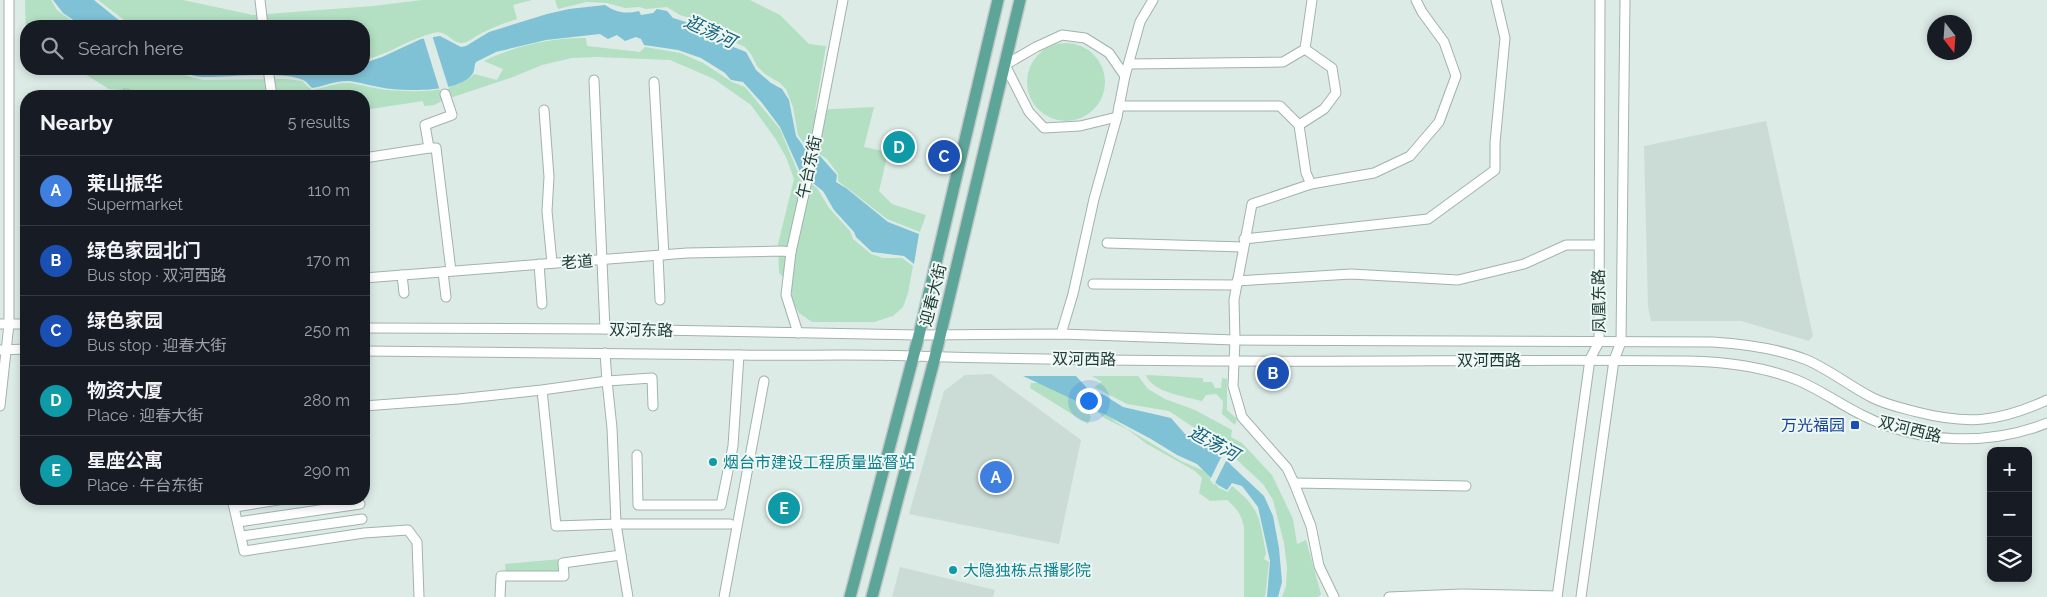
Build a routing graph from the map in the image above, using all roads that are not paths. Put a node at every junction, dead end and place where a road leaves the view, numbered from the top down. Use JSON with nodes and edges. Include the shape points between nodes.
{"nodes":[{"id":1,"x":9,"y":0,"type":"edge"},
{"id":2,"x":260,"y":0,"type":"edge"},
{"id":3,"x":842,"y":0,"type":"edge"},
{"id":4,"x":998,"y":0,"type":"edge"},
{"id":5,"x":1020,"y":0,"type":"edge"},
{"id":6,"x":1153,"y":0,"type":"edge"},
{"id":7,"x":1312,"y":0,"type":"edge"},
{"id":8,"x":1416,"y":0,"type":"edge"},
{"id":9,"x":1496,"y":0,"type":"edge"},
{"id":10,"x":1600,"y":0,"type":"edge"},
{"id":11,"x":1625,"y":0,"type":"edge"},
{"id":12,"x":262,"y":20,"type":"edge"},
{"id":13,"x":1305,"y":49,"type":"junction"},
{"id":14,"x":1129,"y":64,"type":"junction"},
{"id":15,"x":1005,"y":65,"type":"junction"},
{"id":16,"x":269,"y":75,"type":"edge"},
{"id":17,"x":1125,"y":76,"type":"junction"},
{"id":18,"x":594,"y":80,"type":"dead end"},
{"id":19,"x":654,"y":82,"type":"dead end"},
{"id":20,"x":271,"y":90,"type":"edge"},
{"id":21,"x":445,"y":94,"type":"dead end"},
{"id":22,"x":1119,"y":106,"type":"junction"},
{"id":23,"x":544,"y":110,"type":"dead end"},
{"id":24,"x":1117,"y":116,"type":"junction"},
{"id":25,"x":1298,"y":125,"type":"junction"},
{"id":26,"x":429,"y":148,"type":"junction"},
{"id":27,"x":370,"y":157,"type":"edge"},
{"id":28,"x":1311,"y":184,"type":"junction"},
{"id":29,"x":10,"y":243,"type":"junction"},
{"id":30,"x":1107,"y":243,"type":"dead end"},
{"id":31,"x":1244,"y":243,"type":"junction"},
{"id":32,"x":1598,"y":245,"type":"junction"},
{"id":33,"x":791,"y":252,"type":"junction"},
{"id":34,"x":0,"y":253,"type":"edge"},
{"id":35,"x":661,"y":255,"type":"junction"},
{"id":36,"x":602,"y":260,"type":"junction"},
{"id":37,"x":552,"y":263,"type":"junction"},
{"id":38,"x":539,"y":264,"type":"junction"},
{"id":39,"x":447,"y":271,"type":"junction"},
{"id":40,"x":402,"y":275,"type":"junction"},
{"id":41,"x":370,"y":278,"type":"edge"},
{"id":42,"x":1237,"y":283,"type":"junction"},
{"id":43,"x":1092,"y":284,"type":"dead end"},
{"id":44,"x":404,"y":293,"type":"dead end"},
{"id":45,"x":446,"y":297,"type":"dead end"},
{"id":46,"x":660,"y":300,"type":"dead end"},
{"id":47,"x":542,"y":304,"type":"dead end"},
{"id":48,"x":5,"y":324,"type":"edge"},
{"id":49,"x":20,"y":324,"type":"edge"},
{"id":50,"x":370,"y":328,"type":"edge"},
{"id":51,"x":605,"y":329,"type":"junction"},
{"id":52,"x":798,"y":333,"type":"junction"},
{"id":53,"x":940,"y":334,"type":"junction"},
{"id":54,"x":1061,"y":334,"type":"junction"},
{"id":55,"x":919,"y":335,"type":"junction"},
{"id":56,"x":1235,"y":340,"type":"junction"},
{"id":57,"x":1599,"y":342,"type":"junction"},
{"id":58,"x":1621,"y":342,"type":"junction"},
{"id":59,"x":20,"y":349,"type":"edge"},
{"id":60,"x":4,"y":350,"type":"edge"},
{"id":61,"x":370,"y":352,"type":"edge"},
{"id":62,"x":605,"y":353,"type":"junction"},
{"id":63,"x":738,"y":355,"type":"junction"},
{"id":64,"x":913,"y":356,"type":"junction"},
{"id":65,"x":935,"y":357,"type":"junction"},
{"id":66,"x":1590,"y":359,"type":"junction"},
{"id":67,"x":1614,"y":360,"type":"junction"},
{"id":68,"x":1234,"y":361,"type":"junction"},
{"id":69,"x":607,"y":381,"type":"junction"},
{"id":70,"x":764,"y":381,"type":"dead end"},
{"id":71,"x":542,"y":390,"type":"junction"},
{"id":72,"x":2047,"y":400,"type":"edge"},
{"id":73,"x":0,"y":406,"type":"edge"},
{"id":74,"x":370,"y":406,"type":"edge"},
{"id":75,"x":653,"y":406,"type":"dead end"},
{"id":76,"x":2047,"y":423,"type":"edge"},
{"id":77,"x":637,"y":455,"type":"dead end"},
{"id":78,"x":1294,"y":483,"type":"junction"},
{"id":79,"x":1466,"y":486,"type":"dead end"},
{"id":80,"x":234,"y":505,"type":"edge"},
{"id":81,"x":337,"y":505,"type":"edge"},
{"id":82,"x":360,"y":505,"type":"edge"},
{"id":83,"x":362,"y":519,"type":"junction"},
{"id":84,"x":238,"y":522,"type":"junction"},
{"id":85,"x":616,"y":524,"type":"junction"},
{"id":86,"x":730,"y":524,"type":"dead end"},
{"id":87,"x":364,"y":533,"type":"junction"},
{"id":88,"x":242,"y":536,"type":"junction"},
{"id":89,"x":621,"y":555,"type":"junction"},
{"id":90,"x":1462,"y":596,"type":"edge"},
{"id":91,"x":1519,"y":596,"type":"edge"},
{"id":92,"x":420,"y":597,"type":"edge"},
{"id":93,"x":500,"y":597,"type":"edge"},
{"id":94,"x":628,"y":597,"type":"edge"},
{"id":95,"x":724,"y":597,"type":"edge"},
{"id":96,"x":850,"y":597,"type":"edge"},
{"id":97,"x":872,"y":597,"type":"edge"},
{"id":98,"x":1334,"y":597,"type":"edge"},
{"id":99,"x":1389,"y":597,"type":"edge"},
{"id":100,"x":1557,"y":597,"type":"edge"},
{"id":101,"x":1581,"y":597,"type":"edge"}],
"edges":[{"from":1,"to":29,"type":"street"},
{"from":2,"to":12,"type":"street"},
{"from":3,"to":33,"type":"street","name":"午台东街"},
{"from":4,"to":55,"type":"main road","name":"迎春大街"},
{"from":5,"to":15,"type":"main road","name":"迎春大街"},
{"from":6,"to":14,"type":"street","via":[[1140,22]]},
{"from":7,"to":13,"type":"street"},
{"from":8,"to":28,"type":"street","via":[[1444,42],[1456,76],[1439,122],[1410,156],[1374,173]]},
{"from":9,"to":31,"type":"street","via":[[1505,38],[1495,170],[1428,219]]},
{"from":10,"to":32,"type":"street","name":"凤凰东路"},
{"from":11,"to":58,"type":"street","name":"凤凰东路"},
{"from":13,"to":14,"type":"street","via":[[1283,62]]},
{"from":13,"to":25,"type":"street","via":[[1332,68],[1336,93],[1324,109]]},
{"from":14,"to":17,"type":"street"},
{"from":15,"to":17,"type":"street","via":[[1062,35],[1085,38],[1109,53]]},
{"from":15,"to":24,"type":"street","via":[[1029,112],[1044,128],[1080,126]]},
{"from":15,"to":53,"type":"main road","name":"迎春大街"},
{"from":16,"to":20,"type":"street"},
{"from":17,"to":22,"type":"street"},
{"from":18,"to":36,"type":"street"},
{"from":19,"to":35,"type":"street"},
{"from":21,"to":26,"type":"street","via":[[452,115],[425,125]]},
{"from":22,"to":24,"type":"street"},
{"from":22,"to":25,"type":"street","via":[[1280,106]]},
{"from":23,"to":37,"type":"street"},
{"from":24,"to":54,"type":"street"},
{"from":25,"to":28,"type":"street","via":[[1306,173]]},
{"from":26,"to":27,"type":"street"},
{"from":26,"to":39,"type":"street","via":[[436,148]]},
{"from":28,"to":31,"type":"street","via":[[1252,204]]},
{"from":29,"to":34,"type":"street","via":[[6,251]]},
{"from":29,"to":48,"type":"street"},
{"from":30,"to":31,"type":"street"},
{"from":31,"to":42,"type":"street"},
{"from":32,"to":42,"type":"street","via":[[1566,245],[1524,264],[1458,280],[1350,274]]},
{"from":32,"to":57,"type":"street","name":"凤凰东路"},
{"from":33,"to":35,"type":"street","name":"老道"},
{"from":33,"to":52,"type":"street","name":"午台东街","via":[[786,295]]},
{"from":35,"to":36,"type":"street","name":"老道"},
{"from":35,"to":46,"type":"street"},
{"from":36,"to":37,"type":"street","name":"老道"},
{"from":36,"to":51,"type":"street"},
{"from":37,"to":38,"type":"street","name":"老道"},
{"from":38,"to":39,"type":"street","name":"老道"},
{"from":38,"to":47,"type":"street"},
{"from":39,"to":40,"type":"street","name":"老道"},
{"from":39,"to":45,"type":"street"},
{"from":40,"to":41,"type":"street","name":"老道"},
{"from":40,"to":44,"type":"street"},
{"from":42,"to":43,"type":"street"},
{"from":42,"to":56,"type":"street"},
{"from":48,"to":49,"type":"street"},
{"from":48,"to":60,"type":"street"},
{"from":50,"to":51,"type":"street","name":"双河东路"},
{"from":51,"to":52,"type":"street","name":"双河东路"},
{"from":52,"to":55,"type":"street","name":"双河东路"},
{"from":53,"to":54,"type":"street","name":"双河西路"},
{"from":53,"to":55,"type":"street","name":"双河西路"},
{"from":53,"to":65,"type":"main road","name":"迎春大街"},
{"from":54,"to":56,"type":"street","name":"双河西路"},
{"from":55,"to":64,"type":"main road","name":"迎春大街"},
{"from":56,"to":57,"type":"street","name":"双河西路"},
{"from":56,"to":68,"type":"street"},
{"from":57,"to":58,"type":"street","name":"双河西路"},
{"from":57,"to":66,"type":"street","name":"凤凰东路"},
{"from":58,"to":67,"type":"street","name":"凤凰东路"},
{"from":58,"to":72,"type":"street","name":"双河西路","via":[[1713,342],[1772,350],[1806,360],[1896,407],[1942,418],[1985,420],[2020,412]]},
{"from":59,"to":60,"type":"street"},
{"from":60,"to":73,"type":"street"},
{"from":61,"to":62,"type":"street","name":"双河东路"},
{"from":62,"to":63,"type":"street","name":"双河东路"},
{"from":62,"to":69,"type":"street"},
{"from":63,"to":64,"type":"street","name":"双河东路"},
{"from":63,"to":77,"type":"street","via":[[733,446],[722,505],[638,505]]},
{"from":64,"to":65,"type":"street","name":"双河西路"},
{"from":64,"to":96,"type":"main road","name":"迎春大街"},
{"from":65,"to":68,"type":"street","name":"双河西路"},
{"from":65,"to":97,"type":"main road","name":"迎春大街"},
{"from":66,"to":67,"type":"street","name":"双河西路"},
{"from":66,"to":68,"type":"street","name":"双河西路"},
{"from":66,"to":100,"type":"street","name":"凤凰东路"},
{"from":67,"to":76,"type":"street","name":"双河西路","via":[[1712,362],[1758,367],[1797,380],[1890,426],[1952,439],[2006,436]]},
{"from":67,"to":101,"type":"street","name":"凤凰东路"},
{"from":68,"to":78,"type":"street","via":[[1233,386],[1242,417],[1287,468]]},
{"from":69,"to":71,"type":"street"},
{"from":69,"to":75,"type":"street","via":[[652,378]]},
{"from":69,"to":85,"type":"street"},
{"from":70,"to":95,"type":"street"},
{"from":71,"to":74,"type":"street"},
{"from":71,"to":85,"type":"street","via":[[556,526]]},
{"from":78,"to":79,"type":"street"},
{"from":78,"to":98,"type":"street","via":[[1311,526],[1319,566]]},
{"from":80,"to":84,"type":"street"},
{"from":81,"to":84,"type":"street"},
{"from":82,"to":83,"type":"street"},
{"from":83,"to":87,"type":"street"},
{"from":83,"to":88,"type":"street"},
{"from":84,"to":88,"type":"street"},
{"from":85,"to":86,"type":"street"},
{"from":85,"to":89,"type":"street"},
{"from":87,"to":88,"type":"street","via":[[244,551]]},
{"from":87,"to":92,"type":"street","via":[[408,530],[417,542]]},
{"from":89,"to":93,"type":"street","via":[[563,563],[564,576],[501,576]]},
{"from":89,"to":94,"type":"street"},
{"from":90,"to":91,"type":"street"},
{"from":90,"to":99,"type":"street"},
{"from":91,"to":100,"type":"street"}]}
